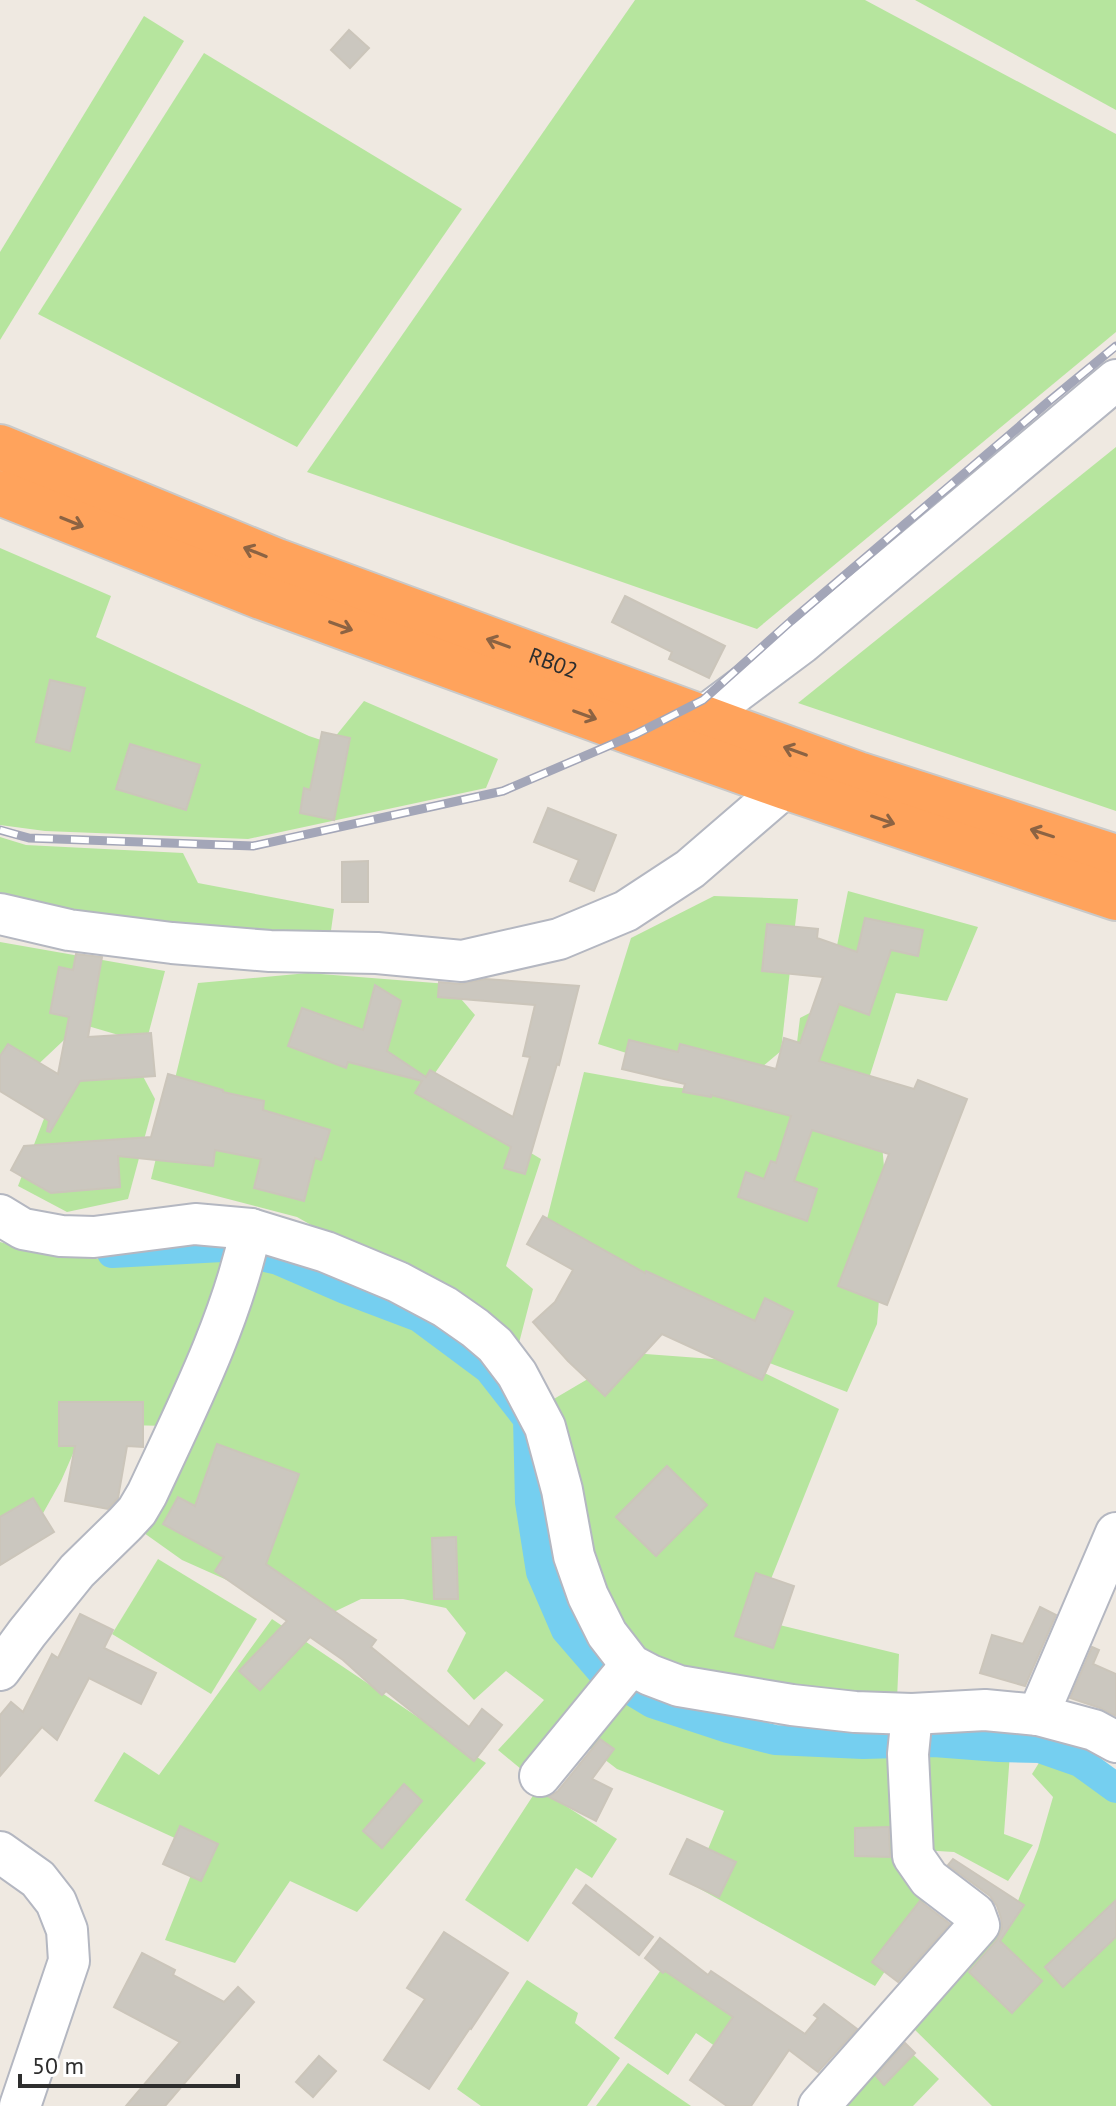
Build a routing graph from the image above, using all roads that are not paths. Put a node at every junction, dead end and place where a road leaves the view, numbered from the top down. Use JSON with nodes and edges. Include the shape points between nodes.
{"nodes":[{"id":1,"x":1116,"y":380,"type":"edge"},
{"id":2,"x":0,"y":447,"type":"edge"},
{"id":3,"x":0,"y":493,"type":"edge"},
{"id":4,"x":703,"y":717,"type":"junction"},
{"id":5,"x":785,"y":787,"type":"junction"},
{"id":6,"x":1116,"y":857,"type":"edge"},
{"id":7,"x":1116,"y":898,"type":"edge"},
{"id":8,"x":0,"y":914,"type":"edge"},
{"id":9,"x":0,"y":1215,"type":"edge"},
{"id":10,"x":247,"y":1245,"type":"junction"},
{"id":11,"x":1116,"y":1533,"type":"edge"},
{"id":12,"x":0,"y":1670,"type":"edge"},
{"id":13,"x":622,"y":1675,"type":"junction"},
{"id":14,"x":1038,"y":1715,"type":"junction"},
{"id":15,"x":910,"y":1734,"type":"junction"},
{"id":16,"x":1116,"y":1742,"type":"edge"},
{"id":17,"x":540,"y":1776,"type":"dead end"},
{"id":18,"x":0,"y":1852,"type":"edge"},
{"id":19,"x":20,"y":2106,"type":"edge"},
{"id":20,"x":819,"y":2106,"type":"edge"}],
"edges":[{"from":1,"to":4,"type":"street","via":[[802,643]]},
{"from":4,"to":2,"type":"highway","name":"RB02","one_way":true,"via":[[277,561]]},
{"from":3,"to":5,"type":"highway","name":"RB02","one_way":true,"via":[[261,597]]},
{"from":6,"to":4,"type":"highway","name":"RB02","one_way":true,"via":[[858,774]]},
{"from":5,"to":7,"type":"highway","name":"RB02","one_way":true},
{"from":5,"to":8,"type":"street","via":[[690,869],[626,911],[559,939],[462,961],[172,943],[69,930]]},
{"from":9,"to":10,"type":"street","via":[[23,1229],[61,1236],[195,1224]]},
{"from":10,"to":12,"type":"street","via":[[202,1376],[147,1494],[137,1511],[77,1571]]},
{"from":10,"to":13,"type":"street","via":[[326,1252],[445,1307],[495,1345],[545,1427],[574,1556]]},
{"from":11,"to":14,"type":"street"},
{"from":13,"to":15,"type":"street","via":[[855,1712]]},
{"from":13,"to":17,"type":"street"},
{"from":14,"to":15,"type":"street","via":[[985,1710]]},
{"from":14,"to":16,"type":"street","via":[[1094,1730]]},
{"from":15,"to":20,"type":"street","via":[[913,1856],[929,1879],[975,1914],[979,1925]]},
{"from":18,"to":19,"type":"street","via":[[38,1879],[56,1902],[67,1930],[69,1961]]}]}
